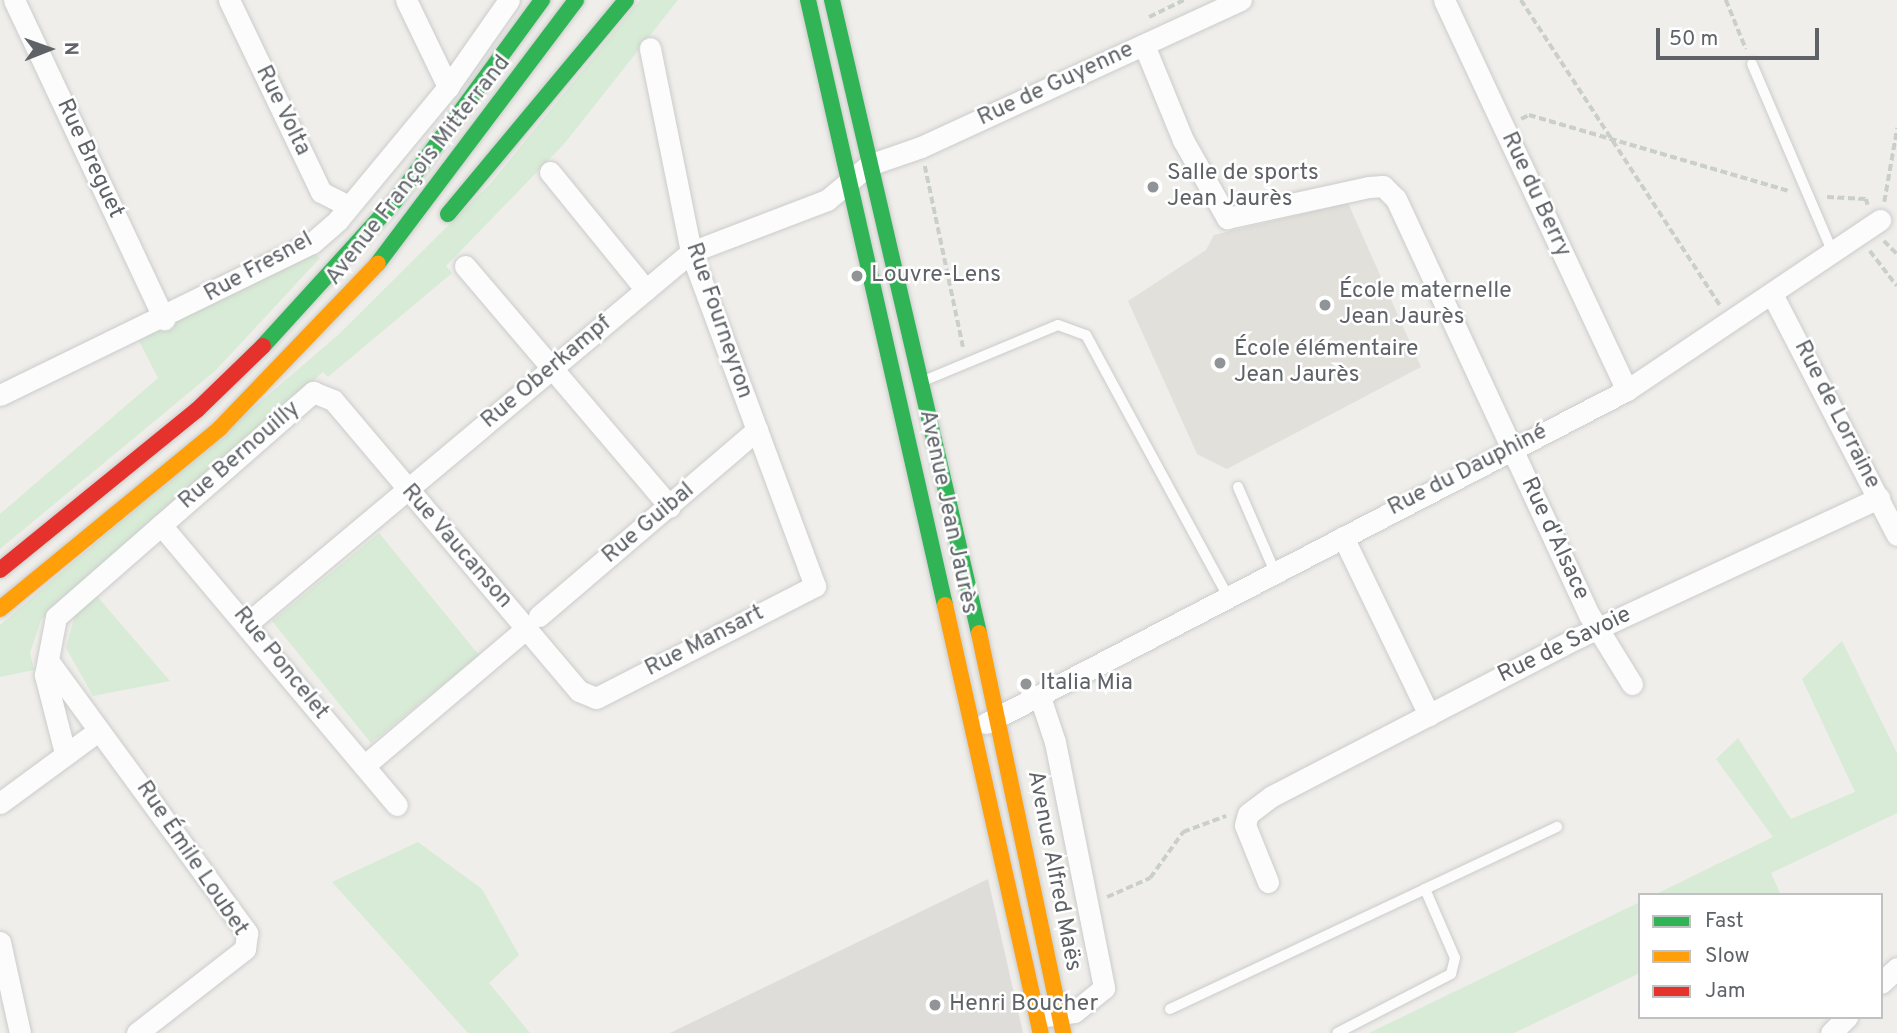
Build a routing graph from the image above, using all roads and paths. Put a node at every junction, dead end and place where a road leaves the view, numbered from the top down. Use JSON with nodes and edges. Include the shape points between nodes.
{"nodes":[{"id":1,"x":14,"y":0,"type":"edge"},
{"id":2,"x":229,"y":0,"type":"edge"},
{"id":3,"x":406,"y":0,"type":"edge"},
{"id":4,"x":509,"y":0,"type":"edge"},
{"id":5,"x":542,"y":0,"type":"edge"},
{"id":6,"x":576,"y":0,"type":"edge"},
{"id":7,"x":626,"y":0,"type":"edge"},
{"id":8,"x":808,"y":0,"type":"edge"},
{"id":9,"x":820,"y":0,"type":"edge"},
{"id":10,"x":832,"y":0,"type":"edge"},
{"id":11,"x":1241,"y":0,"type":"edge"},
{"id":12,"x":1444,"y":0,"type":"edge"},
{"id":13,"x":1521,"y":0,"type":"edge"},
{"id":14,"x":1726,"y":0,"type":"edge"},
{"id":15,"x":1143,"y":44,"type":"junction"},
{"id":16,"x":650,"y":48,"type":"dead end"},
{"id":17,"x":1752,"y":64,"type":"joint"},
{"id":18,"x":448,"y":87,"type":"junction"},
{"id":19,"x":1505,"y":128,"type":"junction"},
{"id":20,"x":1897,"y":128,"type":"edge"},
{"id":21,"x":1608,"y":138,"type":"junction"},
{"id":22,"x":921,"y":147,"type":"junction"},
{"id":23,"x":869,"y":165,"type":"junction"},
{"id":24,"x":550,"y":172,"type":"dead end"},
{"id":25,"x":849,"y":185,"type":"junction"},
{"id":26,"x":1808,"y":196,"type":"junction"},
{"id":27,"x":349,"y":205,"type":"junction"},
{"id":28,"x":1878,"y":222,"type":"junction"},
{"id":29,"x":436,"y":227,"type":"dead end"},
{"id":30,"x":1857,"y":237,"type":"junction"},
{"id":31,"x":691,"y":253,"type":"junction"},
{"id":32,"x":1833,"y":253,"type":"junction"},
{"id":33,"x":407,"y":258,"type":"dead end"},
{"id":34,"x":466,"y":266,"type":"dead end"},
{"id":35,"x":370,"y":275,"type":"junction"},
{"id":36,"x":1897,"y":286,"type":"edge"},
{"id":37,"x":646,"y":290,"type":"junction"},
{"id":38,"x":1773,"y":296,"type":"junction"},
{"id":39,"x":164,"y":318,"type":"junction"},
{"id":40,"x":1731,"y":321,"type":"junction"},
{"id":41,"x":967,"y":364,"type":"junction"},
{"id":42,"x":554,"y":367,"type":"junction"},
{"id":43,"x":918,"y":383,"type":"junction"},
{"id":44,"x":320,"y":390,"type":"joint"},
{"id":45,"x":1627,"y":390,"type":"junction"},
{"id":46,"x":0,"y":395,"type":"edge"},
{"id":47,"x":757,"y":432,"type":"junction"},
{"id":48,"x":1513,"y":448,"type":"junction"},
{"id":49,"x":934,"y":453,"type":"junction"},
{"id":50,"x":1238,"y":487,"type":"dead end"},
{"id":51,"x":404,"y":489,"type":"junction"},
{"id":52,"x":1879,"y":498,"type":"junction"},
{"id":53,"x":670,"y":507,"type":"junction"},
{"id":54,"x":161,"y":525,"type":"junction"},
{"id":55,"x":1897,"y":535,"type":"edge"},
{"id":56,"x":1343,"y":537,"type":"junction"},
{"id":57,"x":0,"y":570,"type":"edge"},
{"id":58,"x":1275,"y":572,"type":"junction"},
{"id":59,"x":815,"y":586,"type":"joint"},
{"id":60,"x":1228,"y":597,"type":"junction"},
{"id":61,"x":0,"y":608,"type":"edge"},
{"id":62,"x":247,"y":620,"type":"junction"},
{"id":63,"x":533,"y":622,"type":"junction"},
{"id":64,"x":1597,"y":629,"type":"junction"},
{"id":65,"x":49,"y":662,"type":"junction"},
{"id":66,"x":1632,"y":684,"type":"dead end"},
{"id":67,"x":1040,"y":697,"type":"junction"},
{"id":68,"x":596,"y":698,"type":"joint"},
{"id":69,"x":1429,"y":715,"type":"junction"},
{"id":70,"x":994,"y":719,"type":"junction"},
{"id":71,"x":971,"y":727,"type":"junction"},
{"id":72,"x":98,"y":731,"type":"junction"},
{"id":73,"x":65,"y":753,"type":"junction"},
{"id":74,"x":364,"y":766,"type":"junction"},
{"id":75,"x":0,"y":803,"type":"edge"},
{"id":76,"x":397,"y":805,"type":"dead end"},
{"id":77,"x":1252,"y":813,"type":"junction"},
{"id":78,"x":1557,"y":827,"type":"dead end"},
{"id":79,"x":1268,"y":882,"type":"dead end"},
{"id":80,"x":1425,"y":889,"type":"junction"},
{"id":81,"x":1089,"y":903,"type":"junction"},
{"id":82,"x":0,"y":942,"type":"edge"},
{"id":83,"x":1170,"y":1009,"type":"dead end"},
{"id":84,"x":1845,"y":1019,"type":"edge"},
{"id":85,"x":1039,"y":1024,"type":"edge"},
{"id":86,"x":1061,"y":1025,"type":"edge"},
{"id":87,"x":20,"y":1033,"type":"edge"},
{"id":88,"x":137,"y":1033,"type":"edge"},
{"id":89,"x":1337,"y":1033,"type":"edge"},
{"id":90,"x":1832,"y":1033,"type":"edge"}],
"edges":[{"from":1,"to":39,"type":"street","name":"Rue Breguet"},
{"from":2,"to":27,"type":"street","name":"Rue Volta","via":[[321,192]]},
{"from":3,"to":18,"type":"street"},
{"from":4,"to":18,"type":"street","name":"Rue Fresnel"},
{"from":5,"to":57,"type":"main road","name":"Avenue François Mitterrand","via":[[395,201],[302,308],[197,410]]},
{"from":6,"to":35,"type":"main road","name":"Avenue François Mitterrand","via":[[510,96]]},
{"from":7,"to":29,"type":"main road"},
{"from":8,"to":25,"type":"main road","name":"Avenue Jean Jaurès"},
{"from":9,"to":25,"type":"lane","via":[[851,135]]},
{"from":10,"to":23,"type":"main road","name":"Avenue Jean Jaurès"},
{"from":11,"to":15,"type":"street","name":"Rue de Guyenne"},
{"from":12,"to":19,"type":"street","name":"Rue du Berry"},
{"from":13,"to":21,"type":"path"},
{"from":14,"to":17,"type":"path"},
{"from":15,"to":22,"type":"street","name":"Rue de Guyenne"},
{"from":15,"to":48,"type":"street","name":"Rue d'Alsace","via":[[1195,164],[1227,218],[1369,187],[1384,186],[1396,199]]},
{"from":16,"to":31,"type":"street","name":"Rue Fourneyron"},
{"from":17,"to":26,"type":"lane"},
{"from":18,"to":27,"type":"street","name":"Rue Fresnel"},
{"from":19,"to":21,"type":"path","via":[[1529,115]]},
{"from":19,"to":45,"type":"street","name":"Rue du Berry"},
{"from":20,"to":28,"type":"path"},
{"from":21,"to":26,"type":"path"},
{"from":21,"to":40,"type":"path"},
{"from":22,"to":23,"type":"street","name":"Rue de Guyenne"},
{"from":22,"to":41,"type":"path"},
{"from":23,"to":25,"type":"street","name":"Rue Oberkampf"},
{"from":23,"to":43,"type":"main road","name":"Avenue Jean Jaurès"},
{"from":23,"to":49,"type":"lane","via":[[870,218],[897,348],[921,441]]},
{"from":24,"to":37,"type":"street"},
{"from":25,"to":31,"type":"street","name":"Rue Oberkampf","via":[[827,200]]},
{"from":25,"to":71,"type":"main road","name":"Avenue Jean Jaurès"},
{"from":26,"to":28,"type":"path","via":[[1866,199]]},
{"from":26,"to":32,"type":"lane"},
{"from":27,"to":39,"type":"street","name":"Rue Fresnel","via":[[312,243]]},
{"from":28,"to":30,"type":"street","name":"Rue du Dauphiné"},
{"from":30,"to":32,"type":"street","name":"Rue du Dauphiné"},
{"from":30,"to":36,"type":"path"},
{"from":31,"to":37,"type":"street","name":"Rue Oberkampf"},
{"from":31,"to":47,"type":"street","name":"Rue Fourneyron"},
{"from":32,"to":38,"type":"street","name":"Rue du Dauphiné"},
{"from":33,"to":35,"type":"main road"},
{"from":34,"to":42,"type":"street"},
{"from":35,"to":61,"type":"main road","name":"Avenue François Mitterrand","via":[[220,428]]},
{"from":37,"to":42,"type":"street","name":"Rue Oberkampf"},
{"from":38,"to":40,"type":"street","name":"Rue du Dauphiné"},
{"from":38,"to":52,"type":"street","name":"Rue de Lorraine"},
{"from":39,"to":46,"type":"street","name":"Rue Fresnel"},
{"from":40,"to":45,"type":"street","name":"Rue du Dauphiné"},
{"from":41,"to":43,"type":"lane"},
{"from":41,"to":60,"type":"lane","via":[[1058,325],[1086,335]]},
{"from":42,"to":51,"type":"street","name":"Rue Oberkampf"},
{"from":42,"to":53,"type":"street"},
{"from":43,"to":49,"type":"main road","name":"Avenue Jean Jaurès"},
{"from":44,"to":51,"type":"street","name":"Rue Vaucanson"},
{"from":44,"to":54,"type":"street","name":"Rue Bernouilly"},
{"from":45,"to":48,"type":"street","name":"Rue du Dauphiné"},
{"from":47,"to":53,"type":"street","name":"Rue Guibal"},
{"from":47,"to":59,"type":"street","name":"Rue Fourneyron"},
{"from":48,"to":56,"type":"street","name":"Rue du Dauphiné"},
{"from":48,"to":64,"type":"street","name":"Rue d'Alsace"},
{"from":49,"to":70,"type":"main road","name":"Avenue Jean Jaurès"},
{"from":50,"to":58,"type":"lane"},
{"from":51,"to":62,"type":"street","name":"Rue Oberkampf"},
{"from":51,"to":63,"type":"street","name":"Rue Vaucanson"},
{"from":52,"to":55,"type":"street","name":"Rue de Lorraine"},
{"from":52,"to":64,"type":"street","name":"Rue de Savoie"},
{"from":53,"to":63,"type":"street","name":"Rue Guibal"},
{"from":54,"to":62,"type":"street","name":"Rue Poncelet"},
{"from":54,"to":65,"type":"street","via":[[56,617]]},
{"from":56,"to":58,"type":"street","name":"Rue du Dauphiné"},
{"from":56,"to":69,"type":"street"},
{"from":58,"to":60,"type":"street","name":"Rue du Dauphiné"},
{"from":59,"to":68,"type":"street","name":"Rue Mansart"},
{"from":60,"to":67,"type":"street","name":"Rue du Dauphiné"},
{"from":62,"to":74,"type":"street","name":"Rue Poncelet"},
{"from":63,"to":68,"type":"street","name":"Rue Vaucanson","via":[[579,691]]},
{"from":63,"to":74,"type":"street","name":"Rue Guibal"},
{"from":64,"to":66,"type":"street","name":"Rue d'Alsace","via":[[1610,639]]},
{"from":64,"to":69,"type":"street","name":"Rue de Savoie"},
{"from":65,"to":72,"type":"street","name":"Rue Émile Loubet"},
{"from":65,"to":73,"type":"street","via":[[45,675]]},
{"from":67,"to":70,"type":"street","name":"Rue du Dauphiné"},
{"from":67,"to":81,"type":"street"},
{"from":69,"to":77,"type":"street","name":"Rue de Savoie"},
{"from":70,"to":71,"type":"street","name":"Rue du Dauphiné"},
{"from":70,"to":86,"type":"main road","name":"Avenue Alfred Maës","via":[[1014,785]]},
{"from":71,"to":85,"type":"main road","name":"Avenue Jean Jaurès"},
{"from":72,"to":73,"type":"street"},
{"from":72,"to":88,"type":"street","name":"Rue Émile Loubet","via":[[248,942]]},
{"from":73,"to":75,"type":"street"},
{"from":74,"to":76,"type":"street","name":"Rue Poncelet"},
{"from":77,"to":79,"type":"street"},
{"from":77,"to":81,"type":"path","via":[[1218,815],[1183,832],[1150,878]]},
{"from":78,"to":80,"type":"lane"},
{"from":80,"to":83,"type":"lane"},
{"from":80,"to":89,"type":"lane","via":[[1455,958],[1451,974]]},
{"from":81,"to":86,"type":"street","via":[[1104,988]]},
{"from":82,"to":87,"type":"street"},
{"from":84,"to":90,"type":"street"},
{"from":85,"to":86,"type":"street"}]}
